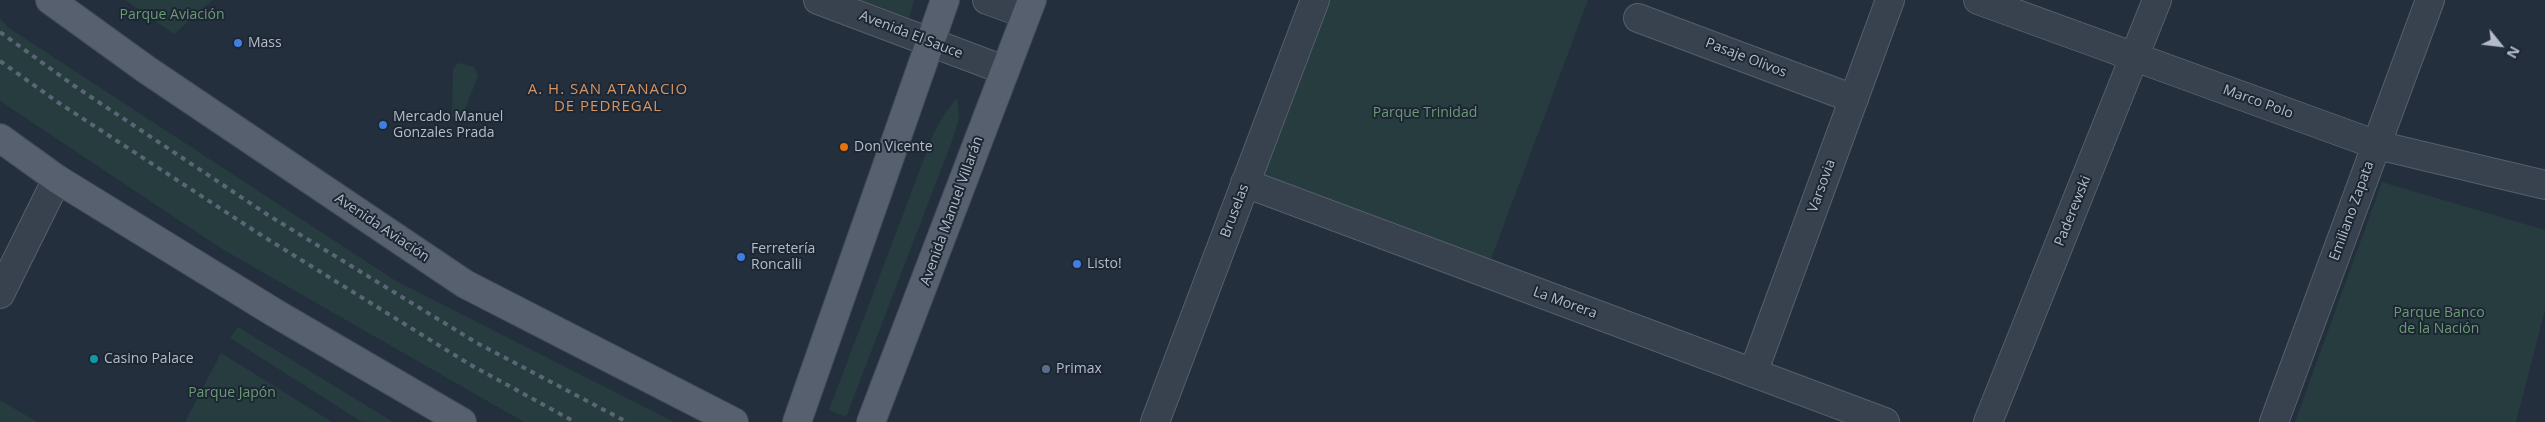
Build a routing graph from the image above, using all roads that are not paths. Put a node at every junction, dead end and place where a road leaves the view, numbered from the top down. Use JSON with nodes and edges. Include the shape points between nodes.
{"nodes":[{"id":1,"x":50,"y":0,"type":"edge"},
{"id":2,"x":818,"y":0,"type":"edge"},
{"id":3,"x":945,"y":0,"type":"edge"},
{"id":4,"x":987,"y":0,"type":"edge"},
{"id":5,"x":1315,"y":0,"type":"edge"},
{"id":6,"x":1890,"y":0,"type":"edge"},
{"id":7,"x":1978,"y":0,"type":"edge"},
{"id":8,"x":2157,"y":0,"type":"edge"},
{"id":9,"x":2430,"y":0,"type":"edge"},
{"id":10,"x":1029,"y":7,"type":"edge"},
{"id":11,"x":1638,"y":18,"type":"dead end"},
{"id":12,"x":930,"y":42,"type":"junction"},
{"id":13,"x":2135,"y":58,"type":"junction"},
{"id":14,"x":1004,"y":70,"type":"junction"},
{"id":15,"x":1854,"y":99,"type":"junction"},
{"id":16,"x":0,"y":138,"type":"edge"},
{"id":17,"x":2377,"y":145,"type":"junction"},
{"id":18,"x":57,"y":179,"type":"junction"},
{"id":19,"x":1245,"y":183,"type":"junction"},
{"id":20,"x":2545,"y":185,"type":"edge"},
{"id":21,"x":0,"y":294,"type":"edge"},
{"id":22,"x":1753,"y":373,"type":"junction"},
{"id":23,"x":431,"y":411,"type":"edge"},
{"id":24,"x":462,"y":422,"type":"edge"},
{"id":25,"x":734,"y":422,"type":"edge"},
{"id":26,"x":796,"y":422,"type":"edge"},
{"id":27,"x":871,"y":422,"type":"edge"},
{"id":28,"x":1156,"y":422,"type":"edge"},
{"id":29,"x":1885,"y":422,"type":"edge"},
{"id":30,"x":1988,"y":422,"type":"edge"},
{"id":31,"x":2274,"y":422,"type":"edge"}],
"edges":[{"from":1,"to":25,"type":"main road","name":"Avenida Aviación","via":[[147,70],[465,284]]},
{"from":2,"to":12,"type":"street","name":"Avenida El Sauce"},
{"from":3,"to":12,"type":"main road"},
{"from":4,"to":10,"type":"street"},
{"from":5,"to":19,"type":"street","name":"Bruselas"},
{"from":6,"to":15,"type":"street","name":"Varsovia"},
{"from":7,"to":13,"type":"street","name":"Marco Polo"},
{"from":8,"to":13,"type":"street","name":"Paderewski"},
{"from":9,"to":17,"type":"street","name":"Emiliano Zapata"},
{"from":10,"to":14,"type":"main road","name":"Avenida Manuel Villarán"},
{"from":11,"to":15,"type":"street","name":"Pasaje Olivos"},
{"from":12,"to":14,"type":"street","name":"Avenida El Sauce"},
{"from":12,"to":26,"type":"main road"},
{"from":13,"to":17,"type":"street","name":"Marco Polo"},
{"from":13,"to":30,"type":"street","name":"Paderewski"},
{"from":14,"to":27,"type":"main road","name":"Avenida Manuel Villarán"},
{"from":15,"to":22,"type":"street","name":"Varsovia"},
{"from":16,"to":18,"type":"main road"},
{"from":17,"to":20,"type":"street","name":"Marco Polo"},
{"from":17,"to":31,"type":"street","name":"Emiliano Zapata"},
{"from":18,"to":21,"type":"street"},
{"from":18,"to":23,"type":"main road"},
{"from":19,"to":22,"type":"street","name":"La Morera"},
{"from":19,"to":28,"type":"street","name":"Bruselas"},
{"from":22,"to":29,"type":"street","name":"La Morera"},
{"from":23,"to":24,"type":"main road"}]}
